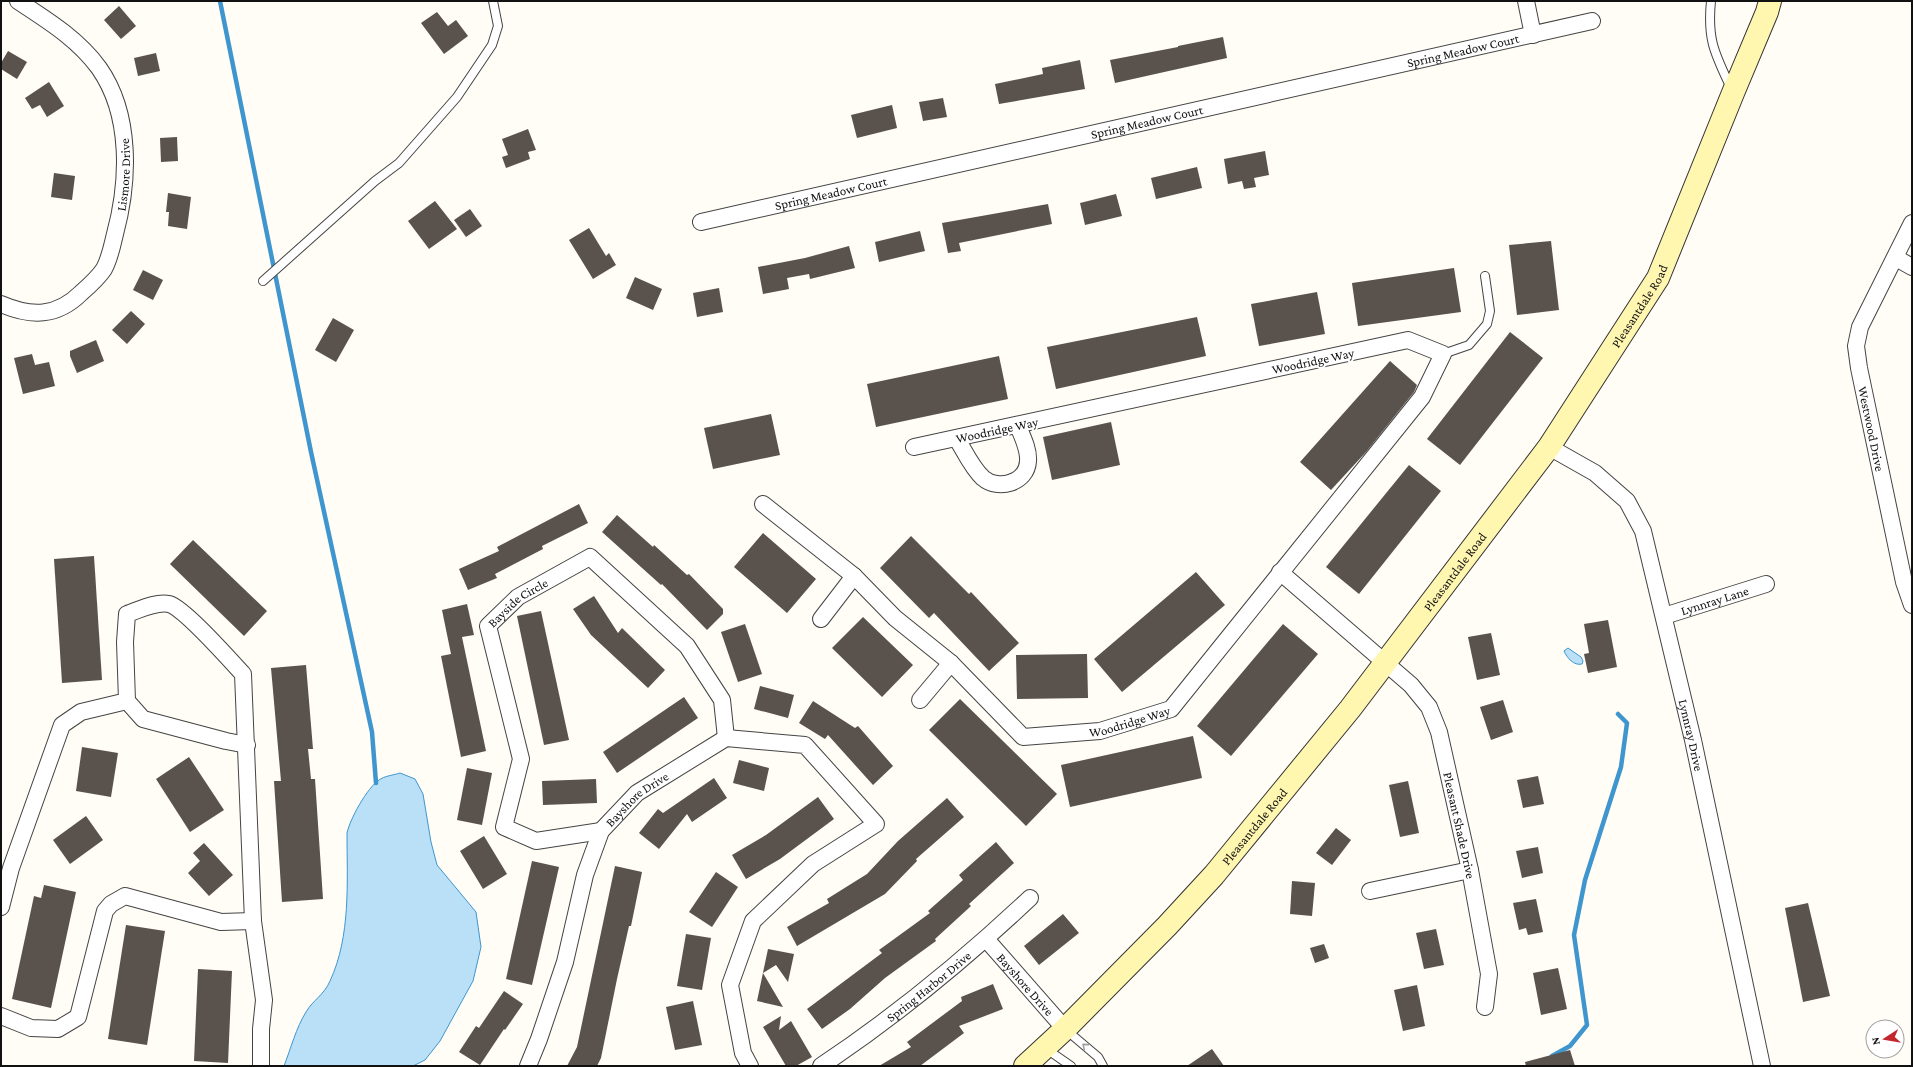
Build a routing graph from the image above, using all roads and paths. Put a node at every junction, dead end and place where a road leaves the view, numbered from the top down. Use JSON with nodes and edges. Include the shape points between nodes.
{"nodes":[{"id":1,"x":18,"y":1,"type":"edge"},
{"id":2,"x":493,"y":1,"type":"edge"},
{"id":3,"x":1526,"y":1,"type":"edge"},
{"id":4,"x":1711,"y":1,"type":"edge"},
{"id":5,"x":1770,"y":1,"type":"edge"},
{"id":6,"x":1592,"y":21,"type":"dead end"},
{"id":7,"x":1533,"y":35,"type":"junction"},
{"id":8,"x":1733,"y":93,"type":"junction"},
{"id":9,"x":701,"y":222,"type":"dead end"},
{"id":10,"x":1912,"y":223,"type":"edge"},
{"id":11,"x":1896,"y":258,"type":"junction"},
{"id":12,"x":1912,"y":267,"type":"edge"},
{"id":13,"x":1485,"y":276,"type":"dead end"},
{"id":14,"x":263,"y":280,"type":"dead end"},
{"id":15,"x":1,"y":304,"type":"edge"},
{"id":16,"x":1443,"y":354,"type":"junction"},
{"id":17,"x":1018,"y":426,"type":"junction"},
{"id":18,"x":957,"y":439,"type":"junction"},
{"id":19,"x":914,"y":447,"type":"dead end"},
{"id":20,"x":1549,"y":447,"type":"junction"},
{"id":21,"x":763,"y":504,"type":"dead end"},
{"id":22,"x":1280,"y":572,"type":"junction"},
{"id":23,"x":854,"y":576,"type":"junction"},
{"id":24,"x":1766,"y":584,"type":"dead end"},
{"id":25,"x":1912,"y":605,"type":"edge"},
{"id":26,"x":1664,"y":616,"type":"junction"},
{"id":27,"x":821,"y":619,"type":"dead end"},
{"id":28,"x":951,"y":663,"type":"junction"},
{"id":29,"x":1384,"y":664,"type":"junction"},
{"id":30,"x":920,"y":700,"type":"dead end"},
{"id":31,"x":127,"y":701,"type":"junction"},
{"id":32,"x":726,"y":738,"type":"junction"},
{"id":33,"x":247,"y":745,"type":"junction"},
{"id":34,"x":600,"y":831,"type":"junction"},
{"id":35,"x":1470,"y":870,"type":"junction"},
{"id":36,"x":1370,"y":891,"type":"dead end"},
{"id":37,"x":1030,"y":898,"type":"dead end"},
{"id":38,"x":1,"y":906,"type":"edge"},
{"id":39,"x":253,"y":921,"type":"junction"},
{"id":40,"x":986,"y":939,"type":"junction"},
{"id":41,"x":1485,"y":1007,"type":"dead end"},
{"id":42,"x":1,"y":1016,"type":"edge"},
{"id":43,"x":1065,"y":1029,"type":"junction"},
{"id":44,"x":1045,"y":1048,"type":"junction"},
{"id":45,"x":261,"y":1066,"type":"edge"},
{"id":46,"x":528,"y":1066,"type":"edge"},
{"id":47,"x":750,"y":1066,"type":"edge"},
{"id":48,"x":821,"y":1066,"type":"edge"},
{"id":49,"x":1025,"y":1066,"type":"edge"},
{"id":50,"x":1072,"y":1066,"type":"edge"},
{"id":51,"x":1103,"y":1066,"type":"edge"},
{"id":52,"x":1762,"y":1066,"type":"edge"}],
"edges":[{"from":1,"to":15,"type":"street","name":"Lismore Drive","via":[[78,44],[99,68],[114,96],[122,128],[125,159],[122,208],[110,256],[92,284],[75,299],[50,312],[18,311]]},
{"from":2,"to":14,"type":"lane","via":[[498,26],[492,45],[457,97],[399,163]]},
{"from":3,"to":7,"type":"street"},
{"from":4,"to":8,"type":"lane","via":[[1709,20],[1712,49]]},
{"from":5,"to":8,"type":"main road","name":"Pleasantdale Road"},
{"from":6,"to":7,"type":"street","name":"Spring Meadow Court"},
{"from":7,"to":9,"type":"street","name":"Spring Meadow Court"},
{"from":8,"to":20,"type":"main road","name":"Pleasantdale Road","via":[[1658,278]]},
{"from":10,"to":11,"type":"street","name":"Westwood Drive"},
{"from":11,"to":12,"type":"street"},
{"from":11,"to":25,"type":"street","name":"Westwood Drive","via":[[1860,327],[1856,346],[1904,582]]},
{"from":13,"to":16,"type":"lane","via":[[1490,311],[1486,324],[1469,345]]},
{"from":16,"to":17,"type":"street","name":"Woodridge Way","via":[[1408,340]]},
{"from":16,"to":22,"type":"street","name":"Woodridge Way","via":[[1422,397]]},
{"from":17,"to":18,"type":"street","name":"Woodridge Way"},
{"from":17,"to":18,"type":"street","via":[[1025,441],[1028,461],[1026,470],[1012,482],[1002,486],[983,478]]},
{"from":18,"to":19,"type":"street","name":"Woodridge Way"},
{"from":20,"to":26,"type":"street","name":"Lynnray Drive","via":[[1596,472],[1627,501],[1643,531]]},
{"from":20,"to":29,"type":"main road","name":"Pleasantdale Road"},
{"from":21,"to":23,"type":"street","name":"Woodridge Way"},
{"from":22,"to":28,"type":"street","name":"Woodridge Way","via":[[1171,709],[1100,730],[1023,737]]},
{"from":22,"to":29,"type":"street"},
{"from":23,"to":27,"type":"street"},
{"from":23,"to":28,"type":"street","name":"Woodridge Way","via":[[895,618]]},
{"from":24,"to":26,"type":"street","name":"Lynnray Lane"},
{"from":26,"to":52,"type":"street","name":"Lynnray Drive"},
{"from":28,"to":30,"type":"street"},
{"from":29,"to":35,"type":"street","name":"Pleasant Shade Drive","via":[[1411,685],[1428,707],[1439,732]]},
{"from":29,"to":43,"type":"main road","name":"Pleasantdale Road","via":[[1214,875]]},
{"from":31,"to":33,"type":"street","via":[[143,719]]},
{"from":31,"to":33,"type":"street","via":[[127,614],[156,605],[170,604],[191,620],[244,674]]},
{"from":31,"to":38,"type":"street","via":[[81,712],[62,725],[11,868]]},
{"from":32,"to":34,"type":"street","name":"Bayshore Drive","via":[[637,793]]},
{"from":32,"to":34,"type":"street","name":"Bayside Circle","via":[[722,700],[687,646],[590,557],[518,597],[488,626],[521,759],[504,827],[536,841]]},
{"from":32,"to":47,"type":"street","via":[[805,745],[876,824],[813,864],[753,921],[730,985],[743,1053]]},
{"from":33,"to":39,"type":"street"},
{"from":34,"to":46,"type":"street","name":"Bayshore Drive","via":[[585,875],[565,962]]},
{"from":35,"to":36,"type":"street"},
{"from":35,"to":41,"type":"street","name":"Pleasant Shade Drive","via":[[1489,974]]},
{"from":37,"to":40,"type":"street","name":"Spring Harbor Drive"},
{"from":39,"to":42,"type":"street","via":[[221,922],[125,896],[105,911],[78,1017],[58,1029],[31,1028]]},
{"from":39,"to":45,"type":"street","via":[[264,1000]]},
{"from":40,"to":43,"type":"street","name":"Bayshore Drive"},
{"from":40,"to":48,"type":"street","name":"Spring Harbor Drive","via":[[871,1033]]},
{"from":43,"to":44,"type":"main road","name":"Pleasantdale Road"},
{"from":51,"to":43,"type":"lane","one_way":true,"via":[[1098,1057]]},
{"from":44,"to":49,"type":"main road","name":"Pleasantdale Road"},
{"from":44,"to":50,"type":"lane"}]}
